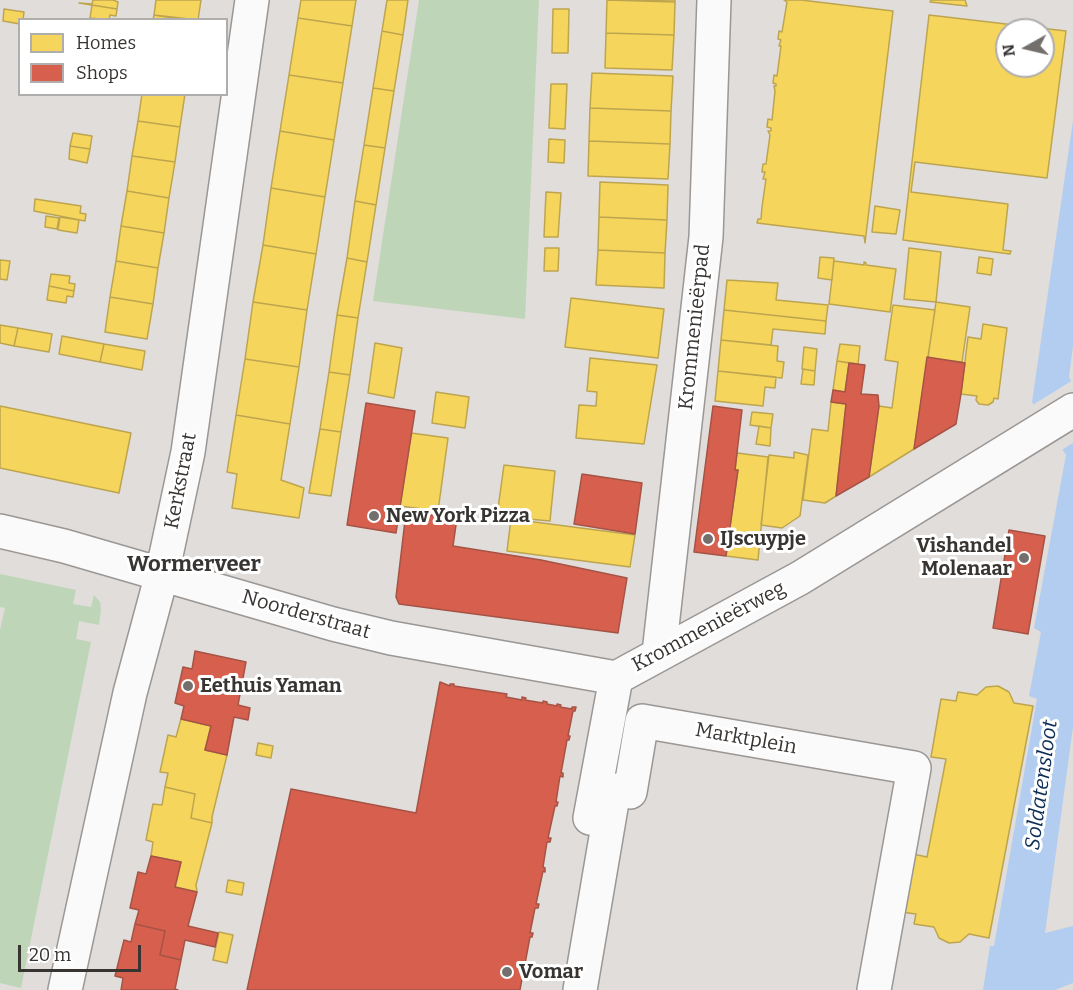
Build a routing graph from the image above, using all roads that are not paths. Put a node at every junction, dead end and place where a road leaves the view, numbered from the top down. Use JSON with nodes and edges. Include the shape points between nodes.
{"nodes":[{"id":1,"x":252,"y":0,"type":"edge"},
{"id":2,"x":714,"y":0,"type":"edge"},
{"id":3,"x":1073,"y":410,"type":"edge"},
{"id":4,"x":0,"y":531,"type":"edge"},
{"id":5,"x":162,"y":574,"type":"junction"},
{"id":6,"x":659,"y":653,"type":"junction"},
{"id":7,"x":616,"y":678,"type":"junction"},
{"id":8,"x":65,"y":990,"type":"edge"},
{"id":9,"x":558,"y":990,"type":"edge"},
{"id":10,"x":580,"y":990,"type":"edge"},
{"id":11,"x":874,"y":990,"type":"edge"}],
"edges":[{"from":1,"to":5,"type":"street","name":"Kerkstraat","via":[[188,452]]},
{"from":2,"to":6,"type":"street","name":"Krommenieërpad","via":[[706,237]]},
{"from":3,"to":6,"type":"street","name":"Krommenieërweg","via":[[800,578]]},
{"from":4,"to":5,"type":"street","name":"Noorderstraat"},
{"from":5,"to":7,"type":"street","name":"Noorderstraat","via":[[391,638]]},
{"from":5,"to":8,"type":"street","name":"Kerkstraat","via":[[130,693]]},
{"from":6,"to":7,"type":"street","name":"Krommenieërweg"},
{"from":7,"to":9,"type":"street","name":"Krommenieërweg"},
{"from":10,"to":11,"type":"street","name":"Marktplein","via":[[614,790],[630,792],[642,721],[914,768]]}]}
